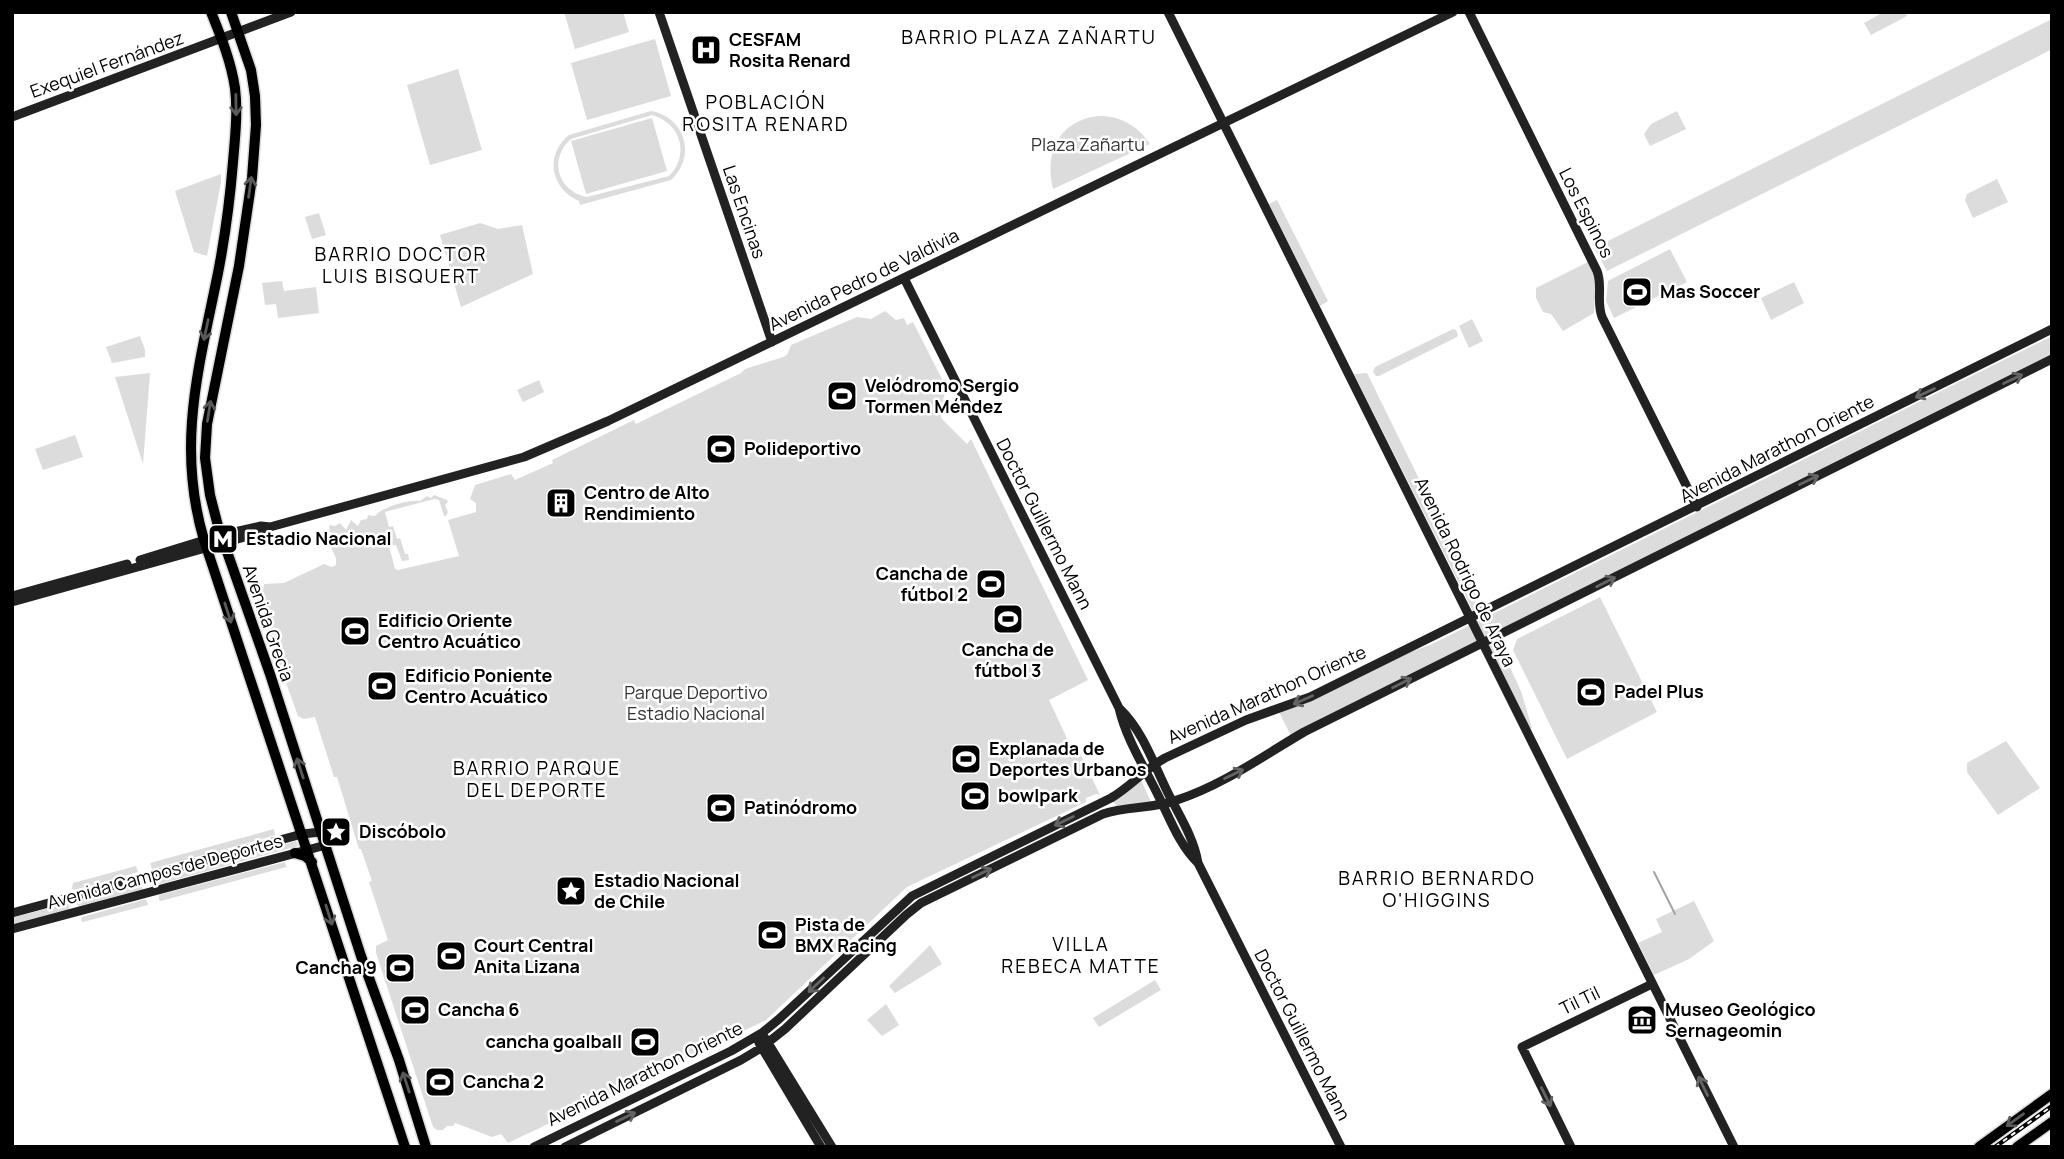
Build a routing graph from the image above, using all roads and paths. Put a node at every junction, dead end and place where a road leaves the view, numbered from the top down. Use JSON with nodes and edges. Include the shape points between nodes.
{"nodes":[{"id":1,"x":211,"y":12,"type":"edge"},
{"id":2,"x":231,"y":12,"type":"edge"},
{"id":3,"x":291,"y":12,"type":"edge"},
{"id":4,"x":659,"y":12,"type":"edge"},
{"id":5,"x":1168,"y":12,"type":"edge"},
{"id":6,"x":1453,"y":12,"type":"edge"},
{"id":7,"x":1469,"y":12,"type":"edge"},
{"id":8,"x":238,"y":32,"type":"junction"},
{"id":9,"x":222,"y":39,"type":"junction"},
{"id":10,"x":12,"y":117,"type":"edge"},
{"id":11,"x":1224,"y":124,"type":"junction"},
{"id":12,"x":904,"y":278,"type":"junction"},
{"id":13,"x":2052,"y":329,"type":"edge"},
{"id":14,"x":772,"y":342,"type":"junction"},
{"id":15,"x":2052,"y":359,"type":"edge"},
{"id":16,"x":1697,"y":507,"type":"junction"},
{"id":17,"x":223,"y":539,"type":"junction"},
{"id":18,"x":205,"y":544,"type":"junction"},
{"id":19,"x":12,"y":596,"type":"edge"},
{"id":20,"x":12,"y":602,"type":"edge"},
{"id":21,"x":1471,"y":618,"type":"junction"},
{"id":22,"x":1483,"y":643,"type":"junction"},
{"id":23,"x":1119,"y":708,"type":"junction"},
{"id":24,"x":1154,"y":764,"type":"junction"},
{"id":25,"x":1146,"y":771,"type":"junction"},
{"id":26,"x":1164,"y":785,"type":"junction"},
{"id":27,"x":1167,"y":803,"type":"junction"},
{"id":28,"x":1143,"y":807,"type":"junction"},
{"id":29,"x":1171,"y":820,"type":"junction"},
{"id":30,"x":321,"y":832,"type":"junction"},
{"id":31,"x":302,"y":834,"type":"junction"},
{"id":32,"x":326,"y":845,"type":"junction"},
{"id":33,"x":307,"y":850,"type":"junction"},
{"id":34,"x":295,"y":853,"type":"junction"},
{"id":35,"x":312,"y":862,"type":"junction"},
{"id":36,"x":1198,"y":863,"type":"junction"},
{"id":37,"x":12,"y":913,"type":"edge"},
{"id":38,"x":12,"y":929,"type":"edge"},
{"id":39,"x":857,"y":946,"type":"junction"},
{"id":40,"x":865,"y":954,"type":"junction"},
{"id":41,"x":1652,"y":984,"type":"junction"},
{"id":42,"x":785,"y":1029,"type":"junction"},
{"id":43,"x":758,"y":1035,"type":"junction"},
{"id":44,"x":764,"y":1046,"type":"junction"},
{"id":45,"x":741,"y":1060,"type":"junction"},
{"id":46,"x":776,"y":1064,"type":"junction"},
{"id":47,"x":699,"y":1067,"type":"junction"},
{"id":48,"x":705,"y":1078,"type":"junction"},
{"id":49,"x":2052,"y":1094,"type":"edge"},
{"id":50,"x":2052,"y":1122,"type":"edge"},
{"id":51,"x":405,"y":1147,"type":"edge"},
{"id":52,"x":426,"y":1147,"type":"edge"},
{"id":53,"x":534,"y":1147,"type":"edge"},
{"id":54,"x":565,"y":1147,"type":"edge"},
{"id":55,"x":821,"y":1147,"type":"edge"},
{"id":56,"x":832,"y":1147,"type":"edge"},
{"id":57,"x":1341,"y":1147,"type":"edge"},
{"id":58,"x":1571,"y":1147,"type":"edge"},
{"id":59,"x":1734,"y":1147,"type":"edge"},
{"id":60,"x":1979,"y":1147,"type":"edge"},
{"id":61,"x":2017,"y":1147,"type":"edge"}],
"edges":[{"from":1,"to":9,"type":"main road","name":"Avenida Grecia"},
{"from":2,"to":8,"type":"main road","name":"Avenida Grecia"},
{"from":3,"to":8,"type":"main road","name":"Exequiel Fernández"},
{"from":4,"to":14,"type":"main road","name":"Las Encinas"},
{"from":5,"to":11,"type":"main road","name":"Avenida Rodrigo de Araya"},
{"from":6,"to":11,"type":"main road","name":"Avenida Pedro de Valdivia"},
{"from":7,"to":16,"type":"main road","name":"Los Espinos","via":[[1597,271],[1602,317]]},
{"from":8,"to":9,"type":"main road","name":"Exequiel Fernández"},
{"from":17,"to":8,"type":"main road","name":"Avenida Grecia","one_way":true,"via":[[209,495],[206,434],[239,266],[256,125],[251,70]]},
{"from":9,"to":10,"type":"main road","name":"Exequiel Fernández"},
{"from":9,"to":18,"type":"main road","name":"Avenida Grecia","one_way":true,"via":[[235,87],[236,125],[220,262],[190,432],[191,480]]},
{"from":11,"to":12,"type":"main road","name":"Avenida Pedro de Valdivia"},
{"from":11,"to":21,"type":"main road","name":"Avenida Rodrigo de Araya"},
{"from":12,"to":14,"type":"main road","name":"Avenida Pedro de Valdivia"},
{"from":12,"to":23,"type":"main road","name":"Doctor Guillermo Mann"},
{"from":13,"to":16,"type":"main road","name":"Avenida Marathon Oriente","one_way":true},
{"from":14,"to":17,"type":"main road","name":"Avenida Pedro de Valdivia","via":[[540,452]]},
{"from":22,"to":15,"type":"main road","name":"Avenida Marathon Oriente","one_way":true},
{"from":16,"to":21,"type":"main road","name":"Avenida Marathon Oriente"},
{"from":17,"to":18,"type":"main road","name":"Avenida Pedro de Valdivia"},
{"from":30,"to":17,"type":"main road","name":"Avenida Grecia","one_way":true},
{"from":18,"to":19,"type":"main road","name":"Avenida Pedro de Valdivia"},
{"from":18,"to":20,"type":"main road","name":"Avenida Pedro de Valdivia"},
{"from":18,"to":31,"type":"main road","name":"Avenida Grecia","one_way":true},
{"from":21,"to":22,"type":"main road","name":"Avenida Rodrigo de Araya"},
{"from":21,"to":24,"type":"main road","name":"Avenida Marathon Oriente","one_way":true,"via":[[1310,697],[1231,726]]},
{"from":27,"to":22,"type":"main road","name":"Avenida Marathon Oriente","one_way":true,"via":[[1251,765],[1304,732]]},
{"from":22,"to":41,"type":"main road","name":"Avenida Rodrigo de Araya"},
{"from":23,"to":24,"type":"main road","name":"Doctor Guillermo Mann"},
{"from":23,"to":25,"type":"main road","name":"Doctor Guillermo Mann"},
{"from":24,"to":25,"type":"main road","name":"Avenida Marathon Oriente"},
{"from":24,"to":26,"type":"main road","name":"Doctor Guillermo Mann"},
{"from":25,"to":26,"type":"main road"},
{"from":25,"to":27,"type":"main road","name":"Doctor Guillermo Mann"},
{"from":25,"to":39,"type":"main road","name":"Avenida Marathon Oriente","one_way":true,"via":[[1111,799],[912,896]]},
{"from":26,"to":27,"type":"main road","name":"Doctor Guillermo Mann"},
{"from":27,"to":28,"type":"main road","name":"Avenida Marathon Oriente"},
{"from":27,"to":29,"type":"main road","name":"Doctor Guillermo Mann"},
{"from":27,"to":36,"type":"main road","name":"Doctor Guillermo Mann","via":[[1194,847]]},
{"from":28,"to":29,"type":"main road"},
{"from":40,"to":28,"type":"main road","name":"Avenida Marathon Oriente","one_way":true,"via":[[921,903],[1103,814]]},
{"from":29,"to":36,"type":"main road","name":"Doctor Guillermo Mann"},
{"from":30,"to":31,"type":"main road","name":"Avenida Campos de Deportes"},
{"from":30,"to":32,"type":"main road","name":"Avenida Grecia"},
{"from":31,"to":33,"type":"main road","name":"Avenida Grecia"},
{"from":31,"to":37,"type":"main road","name":"Avenida Campos de Deportes"},
{"from":32,"to":33,"type":"main road","name":"Avenida Campos de Deportes"},
{"from":52,"to":32,"type":"main road","name":"Avenida Grecia","one_way":true},
{"from":33,"to":34,"type":"main road","name":"Avenida Campos de Deportes"},
{"from":33,"to":35,"type":"main road","name":"Avenida Grecia"},
{"from":34,"to":35,"type":"main road"},
{"from":34,"to":38,"type":"main road","name":"Avenida Campos de Deportes"},
{"from":35,"to":51,"type":"main road","name":"Avenida Grecia","one_way":true},
{"from":36,"to":57,"type":"main road","name":"Doctor Guillermo Mann"},
{"from":39,"to":40,"type":"main road"},
{"from":39,"to":43,"type":"main road","name":"Avenida Marathon Oriente","one_way":true},
{"from":40,"to":42,"type":"main road","name":"Avenida Marathon Oriente"},
{"from":41,"to":58,"type":"main road","name":"Til Til","one_way":true,"via":[[1522,1048]]},
{"from":59,"to":41,"type":"main road","name":"Avenida Rodrigo de Araya","one_way":true},
{"from":42,"to":44,"type":"main road","name":"Avenida Marathon Oriente"},
{"from":42,"to":46,"type":"main road","via":[[777,1045]]},
{"from":43,"to":44,"type":"main road"},
{"from":43,"to":47,"type":"main road","name":"Avenida Marathon Oriente"},
{"from":44,"to":45,"type":"main road","name":"Avenida Marathon Oriente"},
{"from":44,"to":46,"type":"main road"},
{"from":45,"to":46,"type":"main road","via":[[758,1058]]},
{"from":45,"to":48,"type":"main road","name":"Avenida Marathon Oriente"},
{"from":46,"to":55,"type":"main road"},
{"from":46,"to":56,"type":"main road"},
{"from":47,"to":48,"type":"main road"},
{"from":47,"to":53,"type":"main road","name":"Avenida Marathon Oriente"},
{"from":54,"to":48,"type":"main road","name":"Avenida Marathon Oriente","one_way":true},
{"from":49,"to":60,"type":"main road","one_way":true},
{"from":50,"to":61,"type":"main road"}]}
